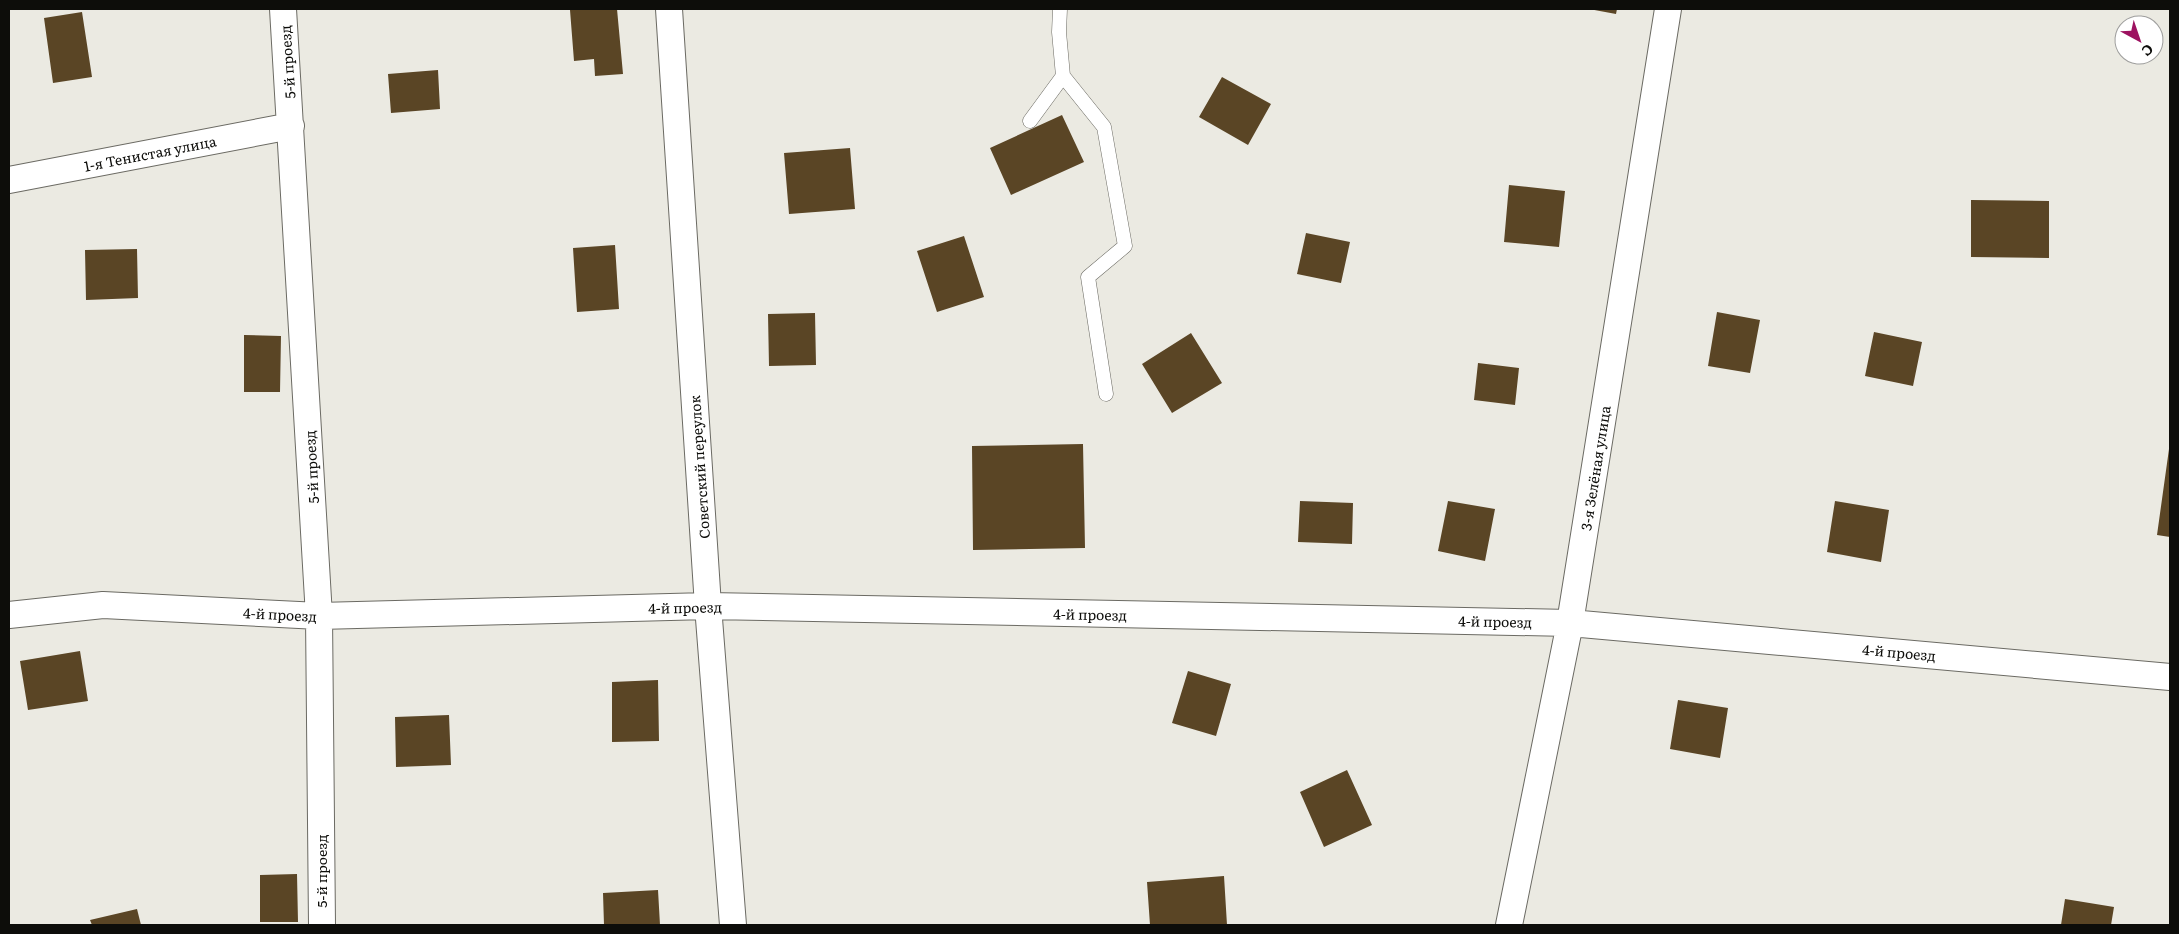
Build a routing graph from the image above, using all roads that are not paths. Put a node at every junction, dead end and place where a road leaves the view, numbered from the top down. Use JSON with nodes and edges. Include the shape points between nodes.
{"nodes":[{"id":1,"x":283,"y":9,"type":"edge"},
{"id":2,"x":669,"y":9,"type":"edge"},
{"id":3,"x":1060,"y":9,"type":"edge"},
{"id":4,"x":1668,"y":9,"type":"edge"},
{"id":5,"x":1063,"y":76,"type":"junction"},
{"id":6,"x":1030,"y":121,"type":"dead end"},
{"id":7,"x":291,"y":126,"type":"junction"},
{"id":8,"x":9,"y":180,"type":"edge"},
{"id":9,"x":1106,"y":394,"type":"dead end"},
{"id":10,"x":708,"y":606,"type":"junction"},
{"id":11,"x":9,"y":615,"type":"edge"},
{"id":12,"x":319,"y":616,"type":"junction"},
{"id":13,"x":1570,"y":623,"type":"junction"},
{"id":14,"x":2170,"y":676,"type":"edge"},
{"id":15,"x":322,"y":925,"type":"edge"},
{"id":16,"x":733,"y":925,"type":"edge"},
{"id":17,"x":1509,"y":925,"type":"edge"}],
"edges":[{"from":1,"to":7,"type":"street","name":"5-й проезд"},
{"from":2,"to":10,"type":"street","name":"Советский переулок"},
{"from":3,"to":5,"type":"lane","via":[[1058,32]]},
{"from":4,"to":13,"type":"street","name":"3-я Зелёная улица"},
{"from":5,"to":6,"type":"lane"},
{"from":5,"to":9,"type":"lane","via":[[1104,127],[1125,246],[1088,277]]},
{"from":7,"to":8,"type":"street","name":"1-я Тенистая улица"},
{"from":7,"to":12,"type":"street","name":"5-й проезд"},
{"from":10,"to":12,"type":"street","name":"4-й проезд"},
{"from":10,"to":13,"type":"street","name":"4-й проезд"},
{"from":10,"to":16,"type":"street","name":"Советский переулок"},
{"from":11,"to":12,"type":"street","name":"4-й проезд","via":[[102,605]]},
{"from":12,"to":15,"type":"street","name":"5-й проезд"},
{"from":13,"to":14,"type":"street","name":"4-й проезд"},
{"from":13,"to":17,"type":"street","name":"3-я Зелёная улица"}]}
